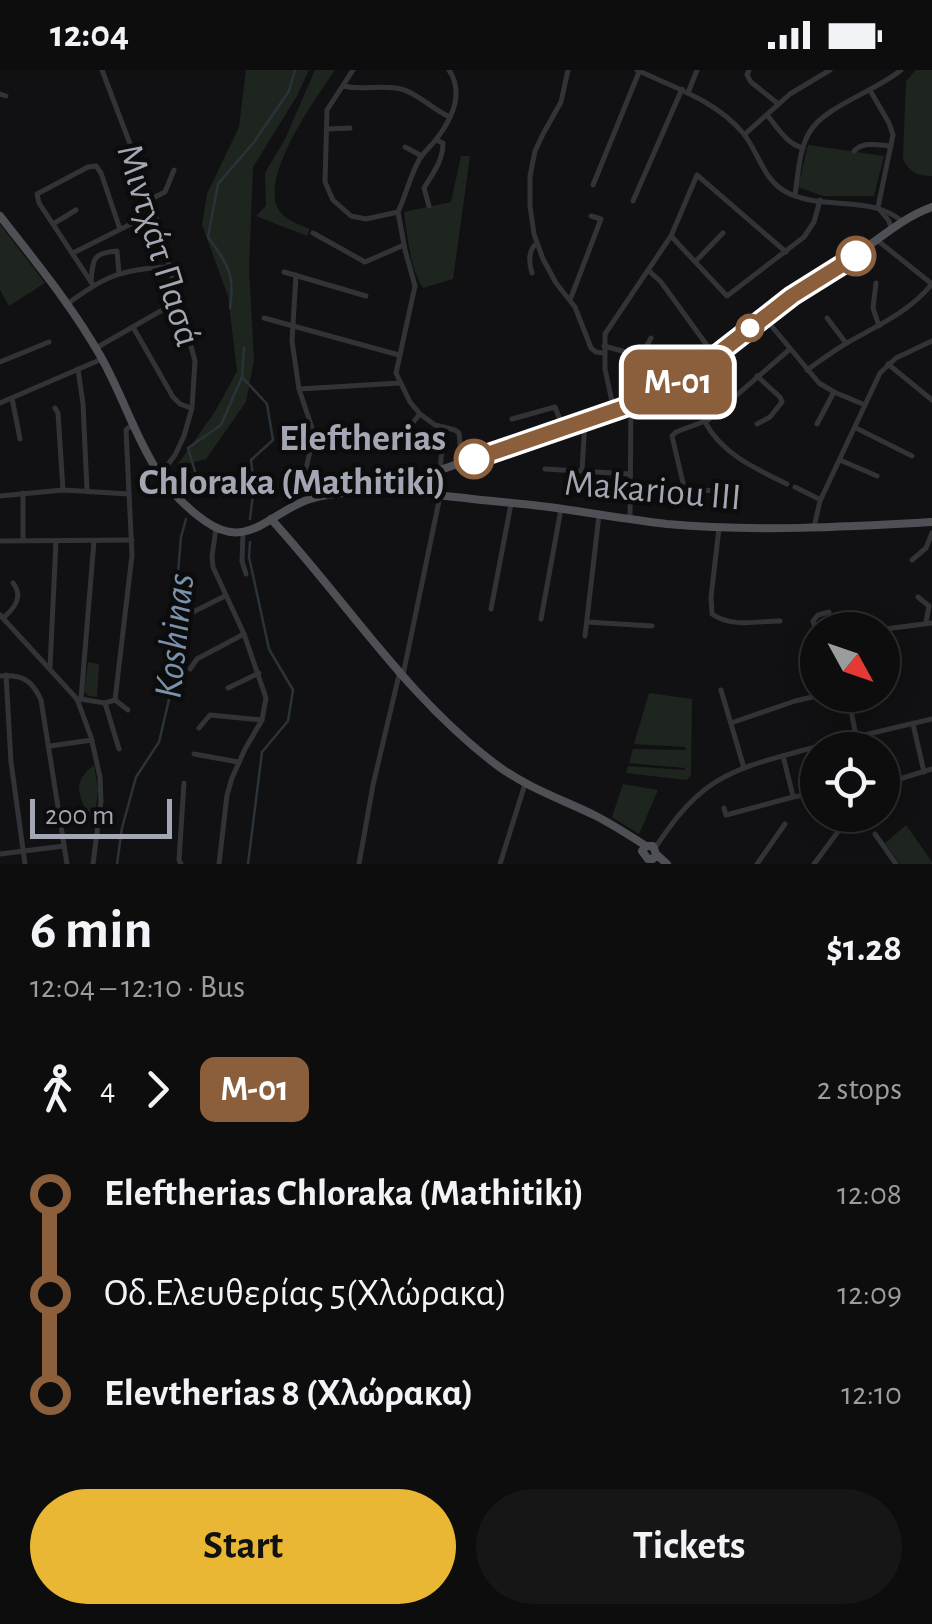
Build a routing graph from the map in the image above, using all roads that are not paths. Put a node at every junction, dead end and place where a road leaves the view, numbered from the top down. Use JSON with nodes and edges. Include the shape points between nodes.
{"nodes":[{"id":1,"x":102,"y":70,"type":"edge"},
{"id":2,"x":352,"y":70,"type":"edge"},
{"id":3,"x":449,"y":70,"type":"edge"},
{"id":4,"x":568,"y":70,"type":"edge"},
{"id":5,"x":698,"y":70,"type":"edge"},
{"id":6,"x":750,"y":70,"type":"edge"},
{"id":7,"x":830,"y":70,"type":"edge"},
{"id":8,"x":901,"y":70,"type":"edge"},
{"id":9,"x":638,"y":71,"type":"edge"},
{"id":10,"x":344,"y":86,"type":"junction"},
{"id":11,"x":685,"y":91,"type":"junction"},
{"id":12,"x":870,"y":91,"type":"junction"},
{"id":13,"x":778,"y":104,"type":"junction"},
{"id":14,"x":767,"y":115,"type":"junction"},
{"id":15,"x":450,"y":117,"type":"junction"},
{"id":16,"x":328,"y":128,"type":"junction"},
{"id":17,"x":350,"y":128,"type":"dead end"},
{"id":18,"x":744,"y":134,"type":"junction"},
{"id":19,"x":436,"y":140,"type":"junction"},
{"id":20,"x":891,"y":146,"type":"junction"},
{"id":21,"x":405,"y":147,"type":"dead end"},
{"id":22,"x":803,"y":148,"type":"junction"},
{"id":23,"x":854,"y":151,"type":"dead end"},
{"id":24,"x":422,"y":156,"type":"junction"},
{"id":25,"x":174,"y":170,"type":"dead end"},
{"id":26,"x":592,"y":185,"type":"dead end"},
{"id":27,"x":795,"y":196,"type":"junction"},
{"id":28,"x":152,"y":198,"type":"junction"},
{"id":29,"x":820,"y":200,"type":"junction"},
{"id":30,"x":632,"y":202,"type":"dead end"},
{"id":31,"x":429,"y":206,"type":"dead end"},
{"id":32,"x":878,"y":207,"type":"junction"},
{"id":33,"x":932,"y":207,"type":"edge"},
{"id":34,"x":76,"y":210,"type":"dead end"},
{"id":35,"x":155,"y":212,"type":"junction"},
{"id":36,"x":398,"y":212,"type":"junction"},
{"id":37,"x":0,"y":216,"type":"edge"},
{"id":38,"x":592,"y":216,"type":"dead end"},
{"id":39,"x":902,"y":221,"type":"junction"},
{"id":40,"x":52,"y":224,"type":"junction"},
{"id":41,"x":891,"y":228,"type":"junction"},
{"id":42,"x":120,"y":229,"type":"junction"},
{"id":43,"x":724,"y":233,"type":"dead end"},
{"id":44,"x":313,"y":234,"type":"dead end"},
{"id":45,"x":671,"y":236,"type":"junction"},
{"id":46,"x":876,"y":240,"type":"junction"},
{"id":47,"x":537,"y":243,"type":"junction"},
{"id":48,"x":404,"y":245,"type":"junction"},
{"id":49,"x":786,"y":252,"type":"junction"},
{"id":50,"x":72,"y":254,"type":"junction"},
{"id":51,"x":696,"y":261,"type":"junction"},
{"id":52,"x":168,"y":267,"type":"junction"},
{"id":53,"x":649,"y":271,"type":"junction"},
{"id":54,"x":284,"y":272,"type":"dead end"},
{"id":55,"x":119,"y":273,"type":"junction"},
{"id":56,"x":532,"y":273,"type":"dead end"},
{"id":57,"x":296,"y":275,"type":"junction"},
{"id":58,"x":92,"y":283,"type":"junction"},
{"id":59,"x":876,"y":283,"type":"dead end"},
{"id":60,"x":932,"y":284,"type":"edge"},
{"id":61,"x":366,"y":296,"type":"dead end"},
{"id":62,"x":178,"y":302,"type":"junction"},
{"id":63,"x":570,"y":302,"type":"junction"},
{"id":64,"x":66,"y":305,"type":"junction"},
{"id":65,"x":764,"y":317,"type":"junction"},
{"id":66,"x":264,"y":318,"type":"dead end"},
{"id":67,"x":827,"y":318,"type":"dead end"},
{"id":68,"x":292,"y":325,"type":"junction"},
{"id":69,"x":879,"y":326,"type":"junction"},
{"id":70,"x":133,"y":327,"type":"junction"},
{"id":71,"x":650,"y":338,"type":"dead end"},
{"id":72,"x":932,"y":341,"type":"edge"},
{"id":73,"x":49,"y":342,"type":"dead end"},
{"id":74,"x":846,"y":343,"type":"junction"},
{"id":75,"x":96,"y":348,"type":"junction"},
{"id":76,"x":790,"y":349,"type":"junction"},
{"id":77,"x":604,"y":350,"type":"junction"},
{"id":78,"x":399,"y":355,"type":"junction"},
{"id":79,"x":102,"y":359,"type":"junction"},
{"id":80,"x":711,"y":359,"type":"junction"},
{"id":81,"x":0,"y":362,"type":"edge"},
{"id":82,"x":888,"y":364,"type":"junction"},
{"id":83,"x":78,"y":369,"type":"junction"},
{"id":84,"x":807,"y":370,"type":"junction"},
{"id":85,"x":757,"y":376,"type":"junction"},
{"id":86,"x":400,"y":383,"type":"junction"},
{"id":87,"x":299,"y":389,"type":"junction"},
{"id":88,"x":834,"y":392,"type":"junction"},
{"id":89,"x":734,"y":396,"type":"junction"},
{"id":90,"x":12,"y":398,"type":"junction"},
{"id":91,"x":932,"y":400,"type":"edge"},
{"id":92,"x":0,"y":403,"type":"edge"},
{"id":93,"x":631,"y":405,"type":"junction"},
{"id":94,"x":866,"y":405,"type":"junction"},
{"id":95,"x":55,"y":408,"type":"dead end"},
{"id":96,"x":192,"y":408,"type":"junction"},
{"id":97,"x":614,"y":411,"type":"junction"},
{"id":98,"x":420,"y":414,"type":"junction"},
{"id":99,"x":512,"y":420,"type":"dead end"},
{"id":100,"x":584,"y":420,"type":"junction"},
{"id":101,"x":134,"y":422,"type":"junction"},
{"id":102,"x":705,"y":422,"type":"junction"},
{"id":103,"x":757,"y":424,"type":"dead end"},
{"id":104,"x":817,"y":424,"type":"dead end"},
{"id":105,"x":444,"y":427,"type":"junction"},
{"id":106,"x":563,"y":428,"type":"junction"},
{"id":107,"x":856,"y":428,"type":"junction"},
{"id":108,"x":314,"y":438,"type":"junction"},
{"id":109,"x":20,"y":439,"type":"dead end"},
{"id":110,"x":912,"y":456,"type":"dead end"},
{"id":111,"x":840,"y":460,"type":"junction"},
{"id":112,"x":462,"y":463,"type":"junction"},
{"id":113,"x":545,"y":469,"type":"dead end"},
{"id":114,"x":440,"y":470,"type":"junction"},
{"id":115,"x":582,"y":472,"type":"junction"},
{"id":116,"x":630,"y":474,"type":"junction"},
{"id":117,"x":159,"y":476,"type":"junction"},
{"id":118,"x":876,"y":476,"type":"dead end"},
{"id":119,"x":420,"y":478,"type":"junction"},
{"id":120,"x":787,"y":484,"type":"dead end"},
{"id":121,"x":302,"y":486,"type":"dead end"},
{"id":122,"x":796,"y":487,"type":"dead end"},
{"id":123,"x":62,"y":490,"type":"junction"},
{"id":124,"x":87,"y":490,"type":"junction"},
{"id":125,"x":730,"y":491,"type":"dead end"},
{"id":126,"x":390,"y":492,"type":"junction"},
{"id":127,"x":418,"y":492,"type":"junction"},
{"id":128,"x":24,"y":493,"type":"junction"},
{"id":129,"x":129,"y":494,"type":"junction"},
{"id":130,"x":0,"y":496,"type":"edge"},
{"id":131,"x":440,"y":496,"type":"junction"},
{"id":132,"x":820,"y":500,"type":"junction"},
{"id":133,"x":512,"y":504,"type":"junction"},
{"id":134,"x":561,"y":508,"type":"junction"},
{"id":135,"x":285,"y":510,"type":"junction"},
{"id":136,"x":599,"y":515,"type":"junction"},
{"id":137,"x":271,"y":519,"type":"junction"},
{"id":138,"x":630,"y":520,"type":"junction"},
{"id":139,"x":932,"y":522,"type":"edge"},
{"id":140,"x":719,"y":526,"type":"junction"},
{"id":141,"x":814,"y":527,"type":"junction"},
{"id":142,"x":216,"y":528,"type":"junction"},
{"id":143,"x":256,"y":528,"type":"junction"},
{"id":144,"x":283,"y":532,"type":"junction"},
{"id":145,"x":243,"y":533,"type":"junction"},
{"id":146,"x":932,"y":533,"type":"edge"},
{"id":147,"x":23,"y":540,"type":"junction"},
{"id":148,"x":56,"y":540,"type":"junction"},
{"id":149,"x":132,"y":540,"type":"junction"},
{"id":150,"x":0,"y":541,"type":"edge"},
{"id":151,"x":94,"y":542,"type":"junction"},
{"id":152,"x":912,"y":560,"type":"dead end"},
{"id":153,"x":246,"y":574,"type":"dead end"},
{"id":154,"x":14,"y":583,"type":"dead end"},
{"id":155,"x":224,"y":596,"type":"junction"},
{"id":156,"x":918,"y":597,"type":"dead end"},
{"id":157,"x":491,"y":609,"type":"dead end"},
{"id":158,"x":193,"y":612,"type":"dead end"},
{"id":159,"x":2,"y":617,"type":"edge"},
{"id":160,"x":540,"y":619,"type":"dead end"},
{"id":161,"x":780,"y":621,"type":"dead end"},
{"id":162,"x":587,"y":622,"type":"junction"},
{"id":163,"x":929,"y":623,"type":"edge"},
{"id":164,"x":652,"y":626,"type":"dead end"},
{"id":165,"x":900,"y":627,"type":"edge"},
{"id":166,"x":244,"y":634,"type":"junction"},
{"id":167,"x":586,"y":636,"type":"dead end"},
{"id":168,"x":190,"y":669,"type":"dead end"},
{"id":169,"x":50,"y":670,"type":"junction"},
{"id":170,"x":260,"y":673,"type":"junction"},
{"id":171,"x":3,"y":676,"type":"edge"},
{"id":172,"x":401,"y":676,"type":"junction"},
{"id":173,"x":228,"y":688,"type":"dead end"},
{"id":174,"x":722,"y":690,"type":"dead end"},
{"id":175,"x":79,"y":699,"type":"junction"},
{"id":176,"x":116,"y":700,"type":"junction"},
{"id":177,"x":800,"y":700,"type":"edge"},
{"id":178,"x":105,"y":703,"type":"junction"},
{"id":179,"x":128,"y":710,"type":"dead end"},
{"id":180,"x":262,"y":720,"type":"junction"},
{"id":181,"x":932,"y":720,"type":"edge"},
{"id":182,"x":731,"y":723,"type":"junction"},
{"id":183,"x":913,"y":724,"type":"junction"},
{"id":184,"x":199,"y":728,"type":"dead end"},
{"id":185,"x":875,"y":732,"type":"edge"},
{"id":186,"x":92,"y":740,"type":"junction"},
{"id":187,"x":49,"y":746,"type":"junction"},
{"id":188,"x":119,"y":749,"type":"dead end"},
{"id":189,"x":800,"y":751,"type":"edge"},
{"id":190,"x":194,"y":754,"type":"dead end"},
{"id":191,"x":782,"y":756,"type":"junction"},
{"id":192,"x":0,"y":761,"type":"edge"},
{"id":193,"x":11,"y":762,"type":"junction"},
{"id":194,"x":238,"y":762,"type":"junction"},
{"id":195,"x":744,"y":768,"type":"junction"},
{"id":196,"x":932,"y":768,"type":"edge"},
{"id":197,"x":924,"y":772,"type":"junction"},
{"id":198,"x":900,"y":780,"type":"edge"},
{"id":199,"x":184,"y":783,"type":"dead end"},
{"id":200,"x":525,"y":784,"type":"junction"},
{"id":201,"x":800,"y":795,"type":"edge"},
{"id":202,"x":793,"y":796,"type":"junction"},
{"id":203,"x":724,"y":808,"type":"dead end"},
{"id":204,"x":785,"y":824,"type":"dead end"},
{"id":205,"x":838,"y":832,"type":"edge"},
{"id":206,"x":875,"y":834,"type":"dead end"},
{"id":207,"x":64,"y":846,"type":"junction"},
{"id":208,"x":23,"y":851,"type":"junction"},
{"id":209,"x":0,"y":854,"type":"edge"},
{"id":210,"x":649,"y":854,"type":"edge"},
{"id":211,"x":25,"y":864,"type":"edge"},
{"id":212,"x":67,"y":864,"type":"edge"},
{"id":213,"x":92,"y":864,"type":"edge"},
{"id":214,"x":180,"y":864,"type":"edge"},
{"id":215,"x":219,"y":864,"type":"edge"},
{"id":216,"x":358,"y":864,"type":"edge"},
{"id":217,"x":500,"y":864,"type":"edge"},
{"id":218,"x":666,"y":864,"type":"edge"},
{"id":219,"x":757,"y":864,"type":"edge"},
{"id":220,"x":814,"y":864,"type":"edge"},
{"id":221,"x":896,"y":864,"type":"edge"}],
"edges":[{"from":1,"to":28,"type":"street","name":"Μιντχάτ Πασά"},
{"from":2,"to":10,"type":"street"},
{"from":3,"to":15,"type":"street","via":[[457,90]]},
{"from":4,"to":47,"type":"street","via":[[531,168]]},
{"from":5,"to":11,"type":"street"},
{"from":6,"to":13,"type":"street","via":[[751,82]]},
{"from":7,"to":13,"type":"street"},
{"from":8,"to":12,"type":"street"},
{"from":9,"to":11,"type":"street"},
{"from":9,"to":26,"type":"street"},
{"from":10,"to":15,"type":"street","via":[[407,90]]},
{"from":10,"to":16,"type":"street","via":[[328,110]]},
{"from":11,"to":18,"type":"street"},
{"from":11,"to":30,"type":"street"},
{"from":12,"to":20,"type":"street","via":[[892,130]]},
{"from":12,"to":22,"type":"street","via":[[825,115]]},
{"from":13,"to":14,"type":"street"},
{"from":14,"to":18,"type":"street"},
{"from":14,"to":22,"type":"street"},
{"from":15,"to":19,"type":"street"},
{"from":16,"to":17,"type":"street"},
{"from":16,"to":36,"type":"street","via":[[325,182],[333,200],[366,219]]},
{"from":18,"to":27,"type":"street","via":[[765,172]]},
{"from":19,"to":24,"type":"street"},
{"from":19,"to":31,"type":"street","via":[[443,150],[424,188]]},
{"from":20,"to":23,"type":"street","via":[[868,144]]},
{"from":20,"to":32,"type":"street"},
{"from":21,"to":24,"type":"street"},
{"from":22,"to":27,"type":"street"},
{"from":24,"to":36,"type":"street"},
{"from":25,"to":28,"type":"street","via":[[165,192]]},
{"from":27,"to":29,"type":"street"},
{"from":28,"to":35,"type":"street","name":"Μιντχάτ Πασά"},
{"from":29,"to":32,"type":"street"},
{"from":29,"to":49,"type":"street","via":[[808,232]]},
{"from":32,"to":39,"type":"street"},
{"from":32,"to":41,"type":"street"},
{"from":33,"to":39,"type":"main road"},
{"from":34,"to":40,"type":"street"},
{"from":35,"to":42,"type":"street"},
{"from":35,"to":52,"type":"street","name":"Μιντχάτ Πασά"},
{"from":36,"to":48,"type":"street"},
{"from":37,"to":64,"type":"main road"},
{"from":38,"to":63,"type":"street","via":[[601,219]]},
{"from":39,"to":41,"type":"main road"},
{"from":40,"to":42,"type":"street","via":[[37,194],[96,166]]},
{"from":40,"to":50,"type":"street"},
{"from":41,"to":46,"type":"main road"},
{"from":42,"to":50,"type":"street"},
{"from":43,"to":51,"type":"street"},
{"from":44,"to":48,"type":"street","via":[[365,262]]},
{"from":45,"to":49,"type":"street","via":[[697,175]]},
{"from":45,"to":51,"type":"street"},
{"from":45,"to":53,"type":"street"},
{"from":46,"to":60,"type":"street"},
{"from":46,"to":65,"type":"main road"},
{"from":47,"to":56,"type":"street"},
{"from":47,"to":63,"type":"street"},
{"from":48,"to":78,"type":"street","via":[[415,286]]},
{"from":49,"to":51,"type":"street","via":[[727,296]]},
{"from":50,"to":58,"type":"street"},
{"from":52,"to":55,"type":"street"},
{"from":52,"to":62,"type":"street","name":"Μιντχάτ Πασά"},
{"from":53,"to":77,"type":"street","via":[[607,330]]},
{"from":53,"to":80,"type":"street"},
{"from":54,"to":57,"type":"street"},
{"from":55,"to":58,"type":"street"},
{"from":55,"to":58,"type":"street","via":[[117,251],[97,255]]},
{"from":57,"to":61,"type":"street"},
{"from":57,"to":68,"type":"street"},
{"from":58,"to":64,"type":"street"},
{"from":59,"to":69,"type":"street"},
{"from":60,"to":69,"type":"street"},
{"from":62,"to":70,"type":"street"},
{"from":62,"to":96,"type":"street","name":"Μιντχάτ Πασά","via":[[195,361]]},
{"from":63,"to":77,"type":"street","via":[[592,349]]},
{"from":64,"to":75,"type":"main road"},
{"from":65,"to":76,"type":"street"},
{"from":65,"to":80,"type":"main road"},
{"from":66,"to":68,"type":"street"},
{"from":67,"to":74,"type":"street"},
{"from":68,"to":78,"type":"street"},
{"from":68,"to":87,"type":"street"},
{"from":69,"to":74,"type":"street"},
{"from":70,"to":75,"type":"street"},
{"from":70,"to":96,"type":"street","via":[[174,397]]},
{"from":71,"to":77,"type":"street","via":[[637,355]]},
{"from":72,"to":82,"type":"street"},
{"from":73,"to":81,"type":"street"},
{"from":74,"to":84,"type":"street"},
{"from":75,"to":79,"type":"main road"},
{"from":76,"to":84,"type":"street"},
{"from":76,"to":85,"type":"street"},
{"from":77,"to":97,"type":"street"},
{"from":78,"to":86,"type":"street"},
{"from":79,"to":83,"type":"street"},
{"from":79,"to":101,"type":"main road"},
{"from":80,"to":89,"type":"street"},
{"from":80,"to":93,"type":"main road"},
{"from":82,"to":91,"type":"street"},
{"from":82,"to":94,"type":"street"},
{"from":83,"to":90,"type":"street"},
{"from":83,"to":124,"type":"street"},
{"from":84,"to":88,"type":"street"},
{"from":85,"to":89,"type":"street"},
{"from":85,"to":103,"type":"street","via":[[782,402]]},
{"from":86,"to":87,"type":"street"},
{"from":86,"to":98,"type":"street"},
{"from":87,"to":108,"type":"street"},
{"from":88,"to":94,"type":"street"},
{"from":88,"to":104,"type":"street"},
{"from":89,"to":102,"type":"street"},
{"from":90,"to":92,"type":"street"},
{"from":90,"to":109,"type":"street"},
{"from":93,"to":97,"type":"main road"},
{"from":93,"to":116,"type":"street"},
{"from":94,"to":107,"type":"street"},
{"from":95,"to":123,"type":"street"},
{"from":96,"to":117,"type":"street","name":"Μιντχάτ Πασά","via":[[175,455]]},
{"from":97,"to":100,"type":"main road"},
{"from":98,"to":105,"type":"street"},
{"from":98,"to":108,"type":"street","via":[[393,439]]},
{"from":99,"to":106,"type":"street","via":[[555,407]]},
{"from":100,"to":106,"type":"main road"},
{"from":100,"to":115,"type":"street"},
{"from":101,"to":117,"type":"main road"},
{"from":101,"to":129,"type":"street","via":[[126,430]]},
{"from":102,"to":120,"type":"street","via":[[743,461]]},
{"from":102,"to":125,"type":"street","via":[[672,436],[682,485]]},
{"from":105,"to":112,"type":"street","via":[[459,433]]},
{"from":105,"to":114,"type":"street"},
{"from":106,"to":112,"type":"main road"},
{"from":107,"to":110,"type":"street"},
{"from":107,"to":111,"type":"street"},
{"from":108,"to":121,"type":"street"},
{"from":111,"to":118,"type":"street"},
{"from":111,"to":132,"type":"street"},
{"from":112,"to":114,"type":"main road"},
{"from":113,"to":115,"type":"street"},
{"from":114,"to":119,"type":"main road"},
{"from":115,"to":116,"type":"street"},
{"from":116,"to":138,"type":"street"},
{"from":117,"to":142,"type":"main road"},
{"from":119,"to":126,"type":"main road"},
{"from":119,"to":127,"type":"main road"},
{"from":122,"to":132,"type":"street"},
{"from":123,"to":124,"type":"street"},
{"from":123,"to":128,"type":"street"},
{"from":124,"to":129,"type":"street"},
{"from":126,"to":127,"type":"main road","name":"Makariou III"},
{"from":126,"to":135,"type":"main road","name":"Makariou III","via":[[326,496]]},
{"from":127,"to":131,"type":"main road","name":"Makariou III"},
{"from":128,"to":130,"type":"street"},
{"from":128,"to":147,"type":"street"},
{"from":129,"to":149,"type":"street"},
{"from":131,"to":133,"type":"main road","name":"Makariou III"},
{"from":131,"to":172,"type":"street"},
{"from":132,"to":141,"type":"street"},
{"from":133,"to":134,"type":"main road","name":"Makariou III"},
{"from":133,"to":157,"type":"street"},
{"from":134,"to":136,"type":"main road","name":"Makariou III"},
{"from":134,"to":160,"type":"street"},
{"from":135,"to":137,"type":"main road","name":"Makariou III"},
{"from":135,"to":144,"type":"main road"},
{"from":136,"to":138,"type":"main road","name":"Makariou III"},
{"from":136,"to":162,"type":"street"},
{"from":137,"to":143,"type":"main road","name":"Makariou III"},
{"from":137,"to":144,"type":"main road"},
{"from":138,"to":140,"type":"main road","name":"Makariou III"},
{"from":139,"to":141,"type":"main road","name":"Makariou III"},
{"from":140,"to":141,"type":"main road","name":"Makariou III"},
{"from":140,"to":161,"type":"street","via":[[712,614],[746,624]]},
{"from":142,"to":145,"type":"main road"},
{"from":142,"to":155,"type":"street","via":[[212,561]]},
{"from":143,"to":144,"type":"main road"},
{"from":143,"to":145,"type":"main road","name":"Makariou III"},
{"from":144,"to":172,"type":"main road"},
{"from":145,"to":153,"type":"street"},
{"from":146,"to":152,"type":"street"},
{"from":147,"to":148,"type":"street"},
{"from":147,"to":150,"type":"street"},
{"from":148,"to":151,"type":"street"},
{"from":148,"to":169,"type":"street"},
{"from":149,"to":151,"type":"street"},
{"from":149,"to":176,"type":"street"},
{"from":151,"to":175,"type":"street"},
{"from":154,"to":159,"type":"street","via":[[15,608]]},
{"from":155,"to":158,"type":"street"},
{"from":155,"to":166,"type":"street"},
{"from":156,"to":163,"type":"street","via":[[929,606]]},
{"from":159,"to":169,"type":"street"},
{"from":162,"to":164,"type":"street"},
{"from":162,"to":167,"type":"street"},
{"from":163,"to":165,"type":"street"},
{"from":166,"to":168,"type":"street"},
{"from":166,"to":170,"type":"street"},
{"from":169,"to":175,"type":"street"},
{"from":170,"to":173,"type":"street"},
{"from":170,"to":180,"type":"street"},
{"from":171,"to":187,"type":"street","via":[[24,677],[36,690]]},
{"from":171,"to":193,"type":"street"},
{"from":172,"to":200,"type":"main road"},
{"from":172,"to":216,"type":"street"},
{"from":174,"to":182,"type":"street"},
{"from":175,"to":178,"type":"street"},
{"from":175,"to":186,"type":"street"},
{"from":176,"to":178,"type":"street"},
{"from":176,"to":179,"type":"street"},
{"from":177,"to":182,"type":"street"},
{"from":178,"to":188,"type":"street"},
{"from":180,"to":184,"type":"street","via":[[210,715]]},
{"from":180,"to":194,"type":"street"},
{"from":181,"to":183,"type":"street"},
{"from":182,"to":195,"type":"street"},
{"from":183,"to":185,"type":"street"},
{"from":183,"to":197,"type":"street"},
{"from":186,"to":187,"type":"street"},
{"from":186,"to":213,"type":"street","via":[[101,801]]},
{"from":187,"to":207,"type":"street"},
{"from":189,"to":191,"type":"street"},
{"from":190,"to":194,"type":"street"},
{"from":191,"to":195,"type":"street"},
{"from":191,"to":202,"type":"street"},
{"from":192,"to":193,"type":"street"},
{"from":193,"to":208,"type":"street"},
{"from":194,"to":215,"type":"street"},
{"from":195,"to":210,"type":"street","via":[[712,784],[678,814]]},
{"from":196,"to":197,"type":"street"},
{"from":197,"to":198,"type":"street"},
{"from":199,"to":214,"type":"street"},
{"from":200,"to":210,"type":"main road","via":[[602,818]]},
{"from":200,"to":217,"type":"street"},
{"from":201,"to":202,"type":"street"},
{"from":202,"to":203,"type":"street","via":[[726,814]]},
{"from":204,"to":219,"type":"street"},
{"from":205,"to":220,"type":"street"},
{"from":206,"to":221,"type":"street"},
{"from":207,"to":208,"type":"street"},
{"from":207,"to":212,"type":"street"},
{"from":208,"to":209,"type":"street"},
{"from":208,"to":211,"type":"street"},
{"from":210,"to":218,"type":"main road"}]}
